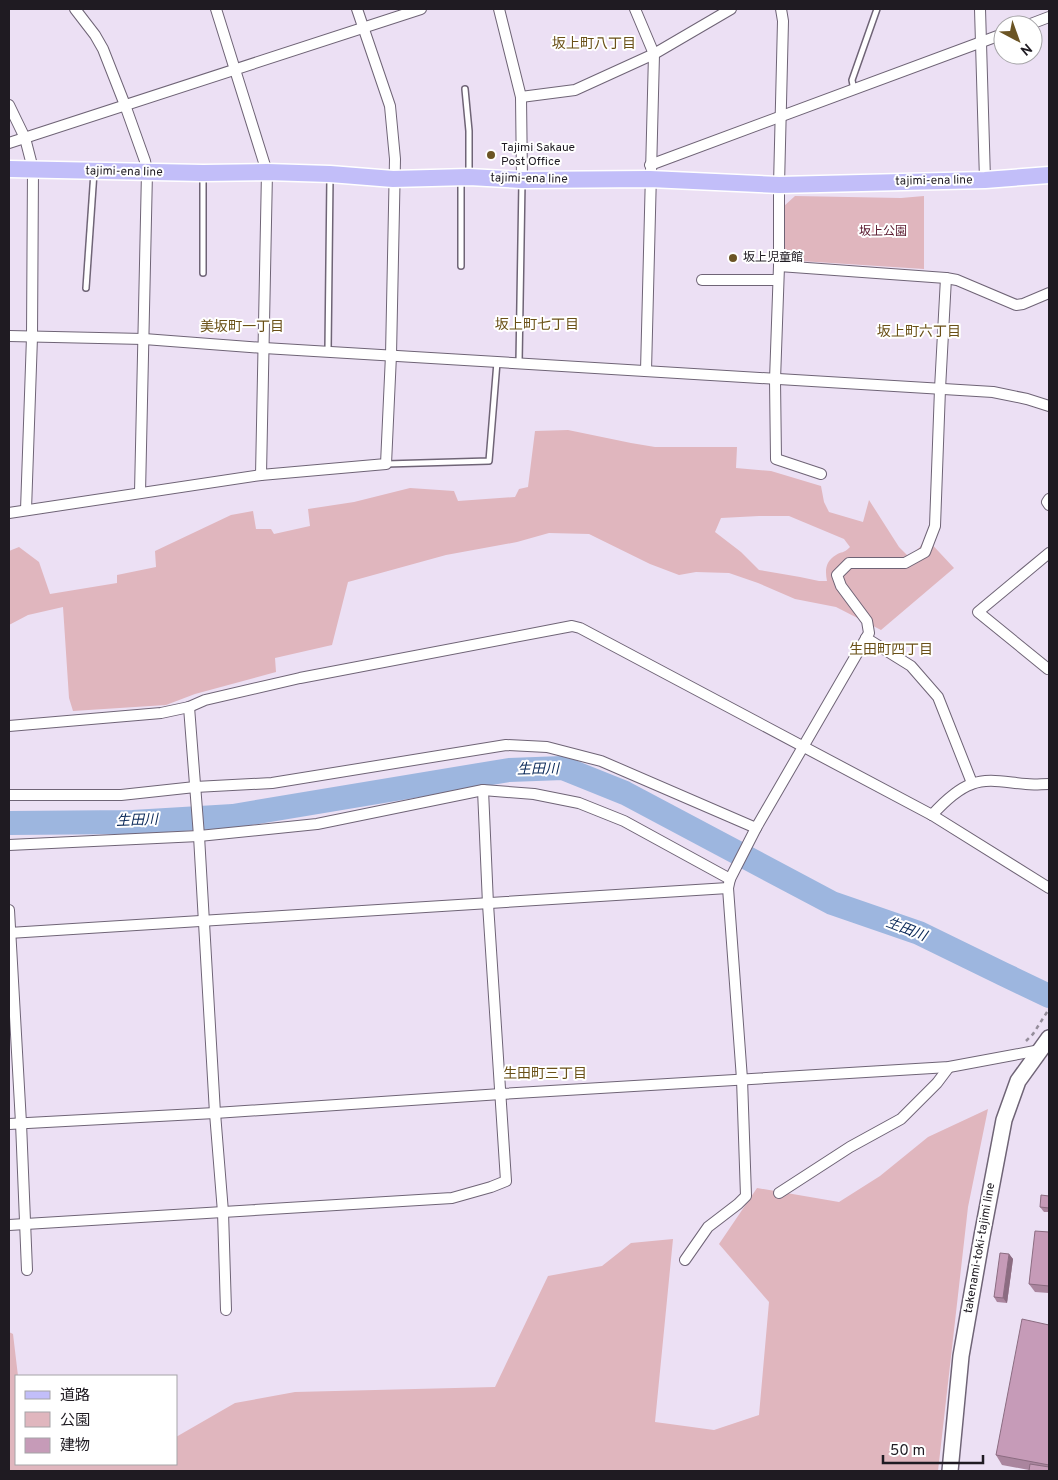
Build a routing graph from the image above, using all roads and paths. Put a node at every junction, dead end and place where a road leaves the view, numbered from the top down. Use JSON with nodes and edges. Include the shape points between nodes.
{"nodes":[{"id":1,"x":75,"y":9,"type":"edge"},
{"id":2,"x":216,"y":9,"type":"edge"},
{"id":3,"x":357,"y":9,"type":"edge"},
{"id":4,"x":421,"y":9,"type":"edge"},
{"id":5,"x":500,"y":9,"type":"edge"},
{"id":6,"x":635,"y":9,"type":"edge"},
{"id":7,"x":732,"y":9,"type":"edge"},
{"id":8,"x":781,"y":9,"type":"edge"},
{"id":9,"x":877,"y":9,"type":"edge"},
{"id":10,"x":980,"y":9,"type":"edge"},
{"id":11,"x":364,"y":28,"type":"junction"},
{"id":12,"x":993,"y":38,"type":"edge"},
{"id":13,"x":982,"y":42,"type":"junction"},
{"id":14,"x":654,"y":54,"type":"junction"},
{"id":15,"x":235,"y":69,"type":"junction"},
{"id":16,"x":465,"y":89,"type":"dead end"},
{"id":17,"x":854,"y":90,"type":"junction"},
{"id":18,"x":521,"y":97,"type":"junction"},
{"id":19,"x":9,"y":105,"type":"edge"},
{"id":20,"x":125,"y":105,"type":"junction"},
{"id":21,"x":780,"y":118,"type":"junction"},
{"id":22,"x":25,"y":138,"type":"junction"},
{"id":23,"x":9,"y":143,"type":"edge"},
{"id":24,"x":9,"y":169,"type":"edge"},
{"id":25,"x":33,"y":169,"type":"junction"},
{"id":26,"x":94,"y":172,"type":"junction"},
{"id":27,"x":147,"y":172,"type":"junction"},
{"id":28,"x":267,"y":172,"type":"junction"},
{"id":29,"x":650,"y":172,"type":"junction"},
{"id":30,"x":204,"y":173,"type":"junction"},
{"id":31,"x":330,"y":174,"type":"junction"},
{"id":32,"x":1049,"y":175,"type":"edge"},
{"id":33,"x":465,"y":178,"type":"junction"},
{"id":34,"x":393,"y":179,"type":"junction"},
{"id":35,"x":522,"y":180,"type":"junction"},
{"id":36,"x":985,"y":180,"type":"junction"},
{"id":37,"x":778,"y":185,"type":"junction"},
{"id":38,"x":461,"y":266,"type":"dead end"},
{"id":39,"x":779,"y":266,"type":"junction"},
{"id":40,"x":203,"y":273,"type":"dead end"},
{"id":41,"x":946,"y":278,"type":"junction"},
{"id":42,"x":702,"y":280,"type":"dead end"},
{"id":43,"x":778,"y":280,"type":"junction"},
{"id":44,"x":86,"y":288,"type":"dead end"},
{"id":45,"x":1049,"y":293,"type":"edge"},
{"id":46,"x":9,"y":336,"type":"edge"},
{"id":47,"x":32,"y":337,"type":"junction"},
{"id":48,"x":144,"y":339,"type":"junction"},
{"id":49,"x":264,"y":348,"type":"junction"},
{"id":50,"x":328,"y":351,"type":"junction"},
{"id":51,"x":391,"y":355,"type":"junction"},
{"id":52,"x":497,"y":362,"type":"junction"},
{"id":53,"x":519,"y":363,"type":"junction"},
{"id":54,"x":646,"y":371,"type":"junction"},
{"id":55,"x":775,"y":380,"type":"junction"},
{"id":56,"x":940,"y":389,"type":"junction"},
{"id":57,"x":1049,"y":406,"type":"edge"},
{"id":58,"x":386,"y":464,"type":"junction"},
{"id":59,"x":821,"y":474,"type":"dead end"},
{"id":60,"x":261,"y":475,"type":"junction"},
{"id":61,"x":140,"y":493,"type":"junction"},
{"id":62,"x":1049,"y":499,"type":"edge"},
{"id":63,"x":1049,"y":505,"type":"edge"},
{"id":64,"x":26,"y":510,"type":"junction"},
{"id":65,"x":9,"y":513,"type":"edge"},
{"id":66,"x":1049,"y":553,"type":"edge"},
{"id":67,"x":866,"y":638,"type":"junction"},
{"id":68,"x":1049,"y":668,"type":"edge"},
{"id":69,"x":189,"y":707,"type":"junction"},
{"id":70,"x":9,"y":726,"type":"edge"},
{"id":71,"x":802,"y":747,"type":"junction"},
{"id":72,"x":972,"y":783,"type":"junction"},
{"id":73,"x":1049,"y":784,"type":"edge"},
{"id":74,"x":194,"y":787,"type":"junction"},
{"id":75,"x":482,"y":790,"type":"junction"},
{"id":76,"x":9,"y":795,"type":"edge"},
{"id":77,"x":932,"y":815,"type":"junction"},
{"id":78,"x":756,"y":828,"type":"junction"},
{"id":79,"x":199,"y":836,"type":"junction"},
{"id":80,"x":9,"y":844,"type":"edge"},
{"id":81,"x":729,"y":884,"type":"junction"},
{"id":82,"x":1049,"y":888,"type":"edge"},
{"id":83,"x":488,"y":904,"type":"junction"},
{"id":84,"x":9,"y":910,"type":"edge"},
{"id":85,"x":203,"y":921,"type":"junction"},
{"id":86,"x":10,"y":933,"type":"edge"},
{"id":87,"x":1049,"y":1009,"type":"edge"},
{"id":88,"x":1032,"y":1034,"type":"dead end"},
{"id":89,"x":1049,"y":1038,"type":"edge"},
{"id":90,"x":1045,"y":1051,"type":"edge"},
{"id":91,"x":949,"y":1067,"type":"junction"},
{"id":92,"x":742,"y":1079,"type":"junction"},
{"id":93,"x":501,"y":1094,"type":"junction"},
{"id":94,"x":215,"y":1113,"type":"junction"},
{"id":95,"x":21,"y":1123,"type":"junction"},
{"id":96,"x":9,"y":1124,"type":"edge"},
{"id":97,"x":779,"y":1193,"type":"dead end"},
{"id":98,"x":223,"y":1212,"type":"junction"},
{"id":99,"x":25,"y":1224,"type":"junction"},
{"id":100,"x":9,"y":1225,"type":"edge"},
{"id":101,"x":685,"y":1260,"type":"dead end"},
{"id":102,"x":28,"y":1270,"type":"dead end"},
{"id":103,"x":226,"y":1310,"type":"dead end"},
{"id":104,"x":950,"y":1471,"type":"edge"}],
"edges":[{"from":1,"to":20,"type":"street","via":[[103,49]]},
{"from":2,"to":15,"type":"street"},
{"from":3,"to":11,"type":"street"},
{"from":4,"to":11,"type":"street"},
{"from":5,"to":18,"type":"street"},
{"from":6,"to":14,"type":"street"},
{"from":7,"to":14,"type":"street"},
{"from":8,"to":21,"type":"street"},
{"from":9,"to":17,"type":"lane","via":[[852,80]]},
{"from":10,"to":13,"type":"street"},
{"from":11,"to":15,"type":"street"},
{"from":11,"to":34,"type":"street","via":[[390,106]]},
{"from":12,"to":13,"type":"street"},
{"from":13,"to":17,"type":"street"},
{"from":13,"to":36,"type":"street"},
{"from":14,"to":18,"type":"street","via":[[574,90]]},
{"from":14,"to":29,"type":"street"},
{"from":15,"to":20,"type":"street"},
{"from":15,"to":28,"type":"street"},
{"from":16,"to":33,"type":"lane","via":[[469,131]]},
{"from":17,"to":21,"type":"street"},
{"from":18,"to":35,"type":"street"},
{"from":19,"to":22,"type":"street"},
{"from":20,"to":22,"type":"street"},
{"from":20,"to":27,"type":"street"},
{"from":21,"to":29,"type":"street"},
{"from":21,"to":37,"type":"street"},
{"from":22,"to":23,"type":"street"},
{"from":22,"to":25,"type":"street"},
{"from":24,"to":25,"type":"main road","name":"tajimi-ena line"},
{"from":25,"to":26,"type":"main road","name":"tajimi-ena line"},
{"from":25,"to":47,"type":"street"},
{"from":26,"to":27,"type":"main road","name":"tajimi-ena line"},
{"from":26,"to":44,"type":"lane"},
{"from":27,"to":30,"type":"main road","name":"tajimi-ena line"},
{"from":27,"to":48,"type":"street"},
{"from":28,"to":30,"type":"main road","name":"tajimi-ena line"},
{"from":28,"to":31,"type":"main road","name":"tajimi-ena line"},
{"from":28,"to":49,"type":"street"},
{"from":29,"to":35,"type":"main road","name":"tajimi-ena line"},
{"from":29,"to":37,"type":"main road","name":"tajimi-ena line"},
{"from":29,"to":54,"type":"street"},
{"from":30,"to":40,"type":"lane"},
{"from":31,"to":34,"type":"main road","name":"tajimi-ena line"},
{"from":31,"to":50,"type":"lane"},
{"from":32,"to":36,"type":"main road","name":"tajimi-ena line"},
{"from":33,"to":34,"type":"main road","name":"tajimi-ena line"},
{"from":33,"to":35,"type":"main road","name":"tajimi-ena line"},
{"from":33,"to":38,"type":"lane"},
{"from":34,"to":51,"type":"street"},
{"from":35,"to":53,"type":"lane"},
{"from":36,"to":37,"type":"main road","name":"tajimi-ena line"},
{"from":37,"to":39,"type":"street"},
{"from":39,"to":41,"type":"street"},
{"from":39,"to":43,"type":"street"},
{"from":41,"to":45,"type":"street","via":[[1016,305]]},
{"from":41,"to":56,"type":"street"},
{"from":42,"to":43,"type":"street"},
{"from":43,"to":55,"type":"street"},
{"from":46,"to":47,"type":"street"},
{"from":47,"to":48,"type":"street"},
{"from":47,"to":64,"type":"street"},
{"from":48,"to":49,"type":"street"},
{"from":48,"to":61,"type":"street"},
{"from":49,"to":50,"type":"street"},
{"from":49,"to":60,"type":"street"},
{"from":50,"to":51,"type":"street"},
{"from":51,"to":52,"type":"street"},
{"from":51,"to":58,"type":"street"},
{"from":52,"to":53,"type":"street"},
{"from":52,"to":58,"type":"lane","via":[[489,461]]},
{"from":53,"to":54,"type":"street"},
{"from":54,"to":55,"type":"street"},
{"from":55,"to":56,"type":"street"},
{"from":55,"to":59,"type":"street","via":[[776,459]]},
{"from":56,"to":57,"type":"street","via":[[993,392]]},
{"from":56,"to":67,"type":"street","via":[[935,526],[925,552],[905,563],[849,563],[837,575],[840,586],[867,620],[869,632]]},
{"from":58,"to":60,"type":"street"},
{"from":60,"to":61,"type":"street"},
{"from":61,"to":64,"type":"street"},
{"from":62,"to":63,"type":"street","via":[[1046,502]]},
{"from":64,"to":65,"type":"street"},
{"from":66,"to":68,"type":"street","via":[[978,612]]},
{"from":67,"to":71,"type":"street"},
{"from":67,"to":72,"type":"street","via":[[911,666],[938,697]]},
{"from":69,"to":70,"type":"street","via":[[162,713]]},
{"from":69,"to":71,"type":"street","via":[[204,700],[300,678],[572,626]]},
{"from":69,"to":74,"type":"street"},
{"from":71,"to":77,"type":"street"},
{"from":71,"to":78,"type":"street"},
{"from":72,"to":73,"type":"street"},
{"from":72,"to":77,"type":"street"},
{"from":74,"to":76,"type":"street","via":[[121,795]]},
{"from":74,"to":78,"type":"street","via":[[272,783],[506,745],[547,747],[601,761]]},
{"from":74,"to":79,"type":"street"},
{"from":75,"to":79,"type":"street","via":[[317,824]]},
{"from":75,"to":81,"type":"street","via":[[534,794],[579,803],[624,821]]},
{"from":75,"to":83,"type":"street"},
{"from":77,"to":82,"type":"street"},
{"from":78,"to":81,"type":"street"},
{"from":79,"to":80,"type":"street"},
{"from":79,"to":85,"type":"street"},
{"from":81,"to":83,"type":"street"},
{"from":81,"to":92,"type":"street"},
{"from":83,"to":85,"type":"street"},
{"from":83,"to":93,"type":"street"},
{"from":84,"to":86,"type":"street"},
{"from":85,"to":86,"type":"street"},
{"from":85,"to":94,"type":"street"},
{"from":86,"to":95,"type":"street"},
{"from":87,"to":88,"type":"path"},
{"from":89,"to":90,"type":"main road","name":"takenami-toki-tajimi line"},
{"from":90,"to":91,"type":"street"},
{"from":90,"to":104,"type":"main road","name":"takenami-toki-tajimi line","via":[[1018,1081],[1004,1120],[961,1356]]},
{"from":91,"to":92,"type":"street"},
{"from":91,"to":97,"type":"street","via":[[901,1119],[850,1147]]},
{"from":92,"to":93,"type":"street"},
{"from":92,"to":101,"type":"street","via":[[746,1196],[708,1227]]},
{"from":93,"to":94,"type":"street"},
{"from":93,"to":98,"type":"street","via":[[506,1180],[491,1187],[452,1198]]},
{"from":94,"to":95,"type":"street"},
{"from":94,"to":98,"type":"street"},
{"from":95,"to":96,"type":"street"},
{"from":95,"to":99,"type":"street"},
{"from":98,"to":99,"type":"street"},
{"from":98,"to":103,"type":"street"},
{"from":99,"to":100,"type":"street"},
{"from":99,"to":102,"type":"street"}]}
